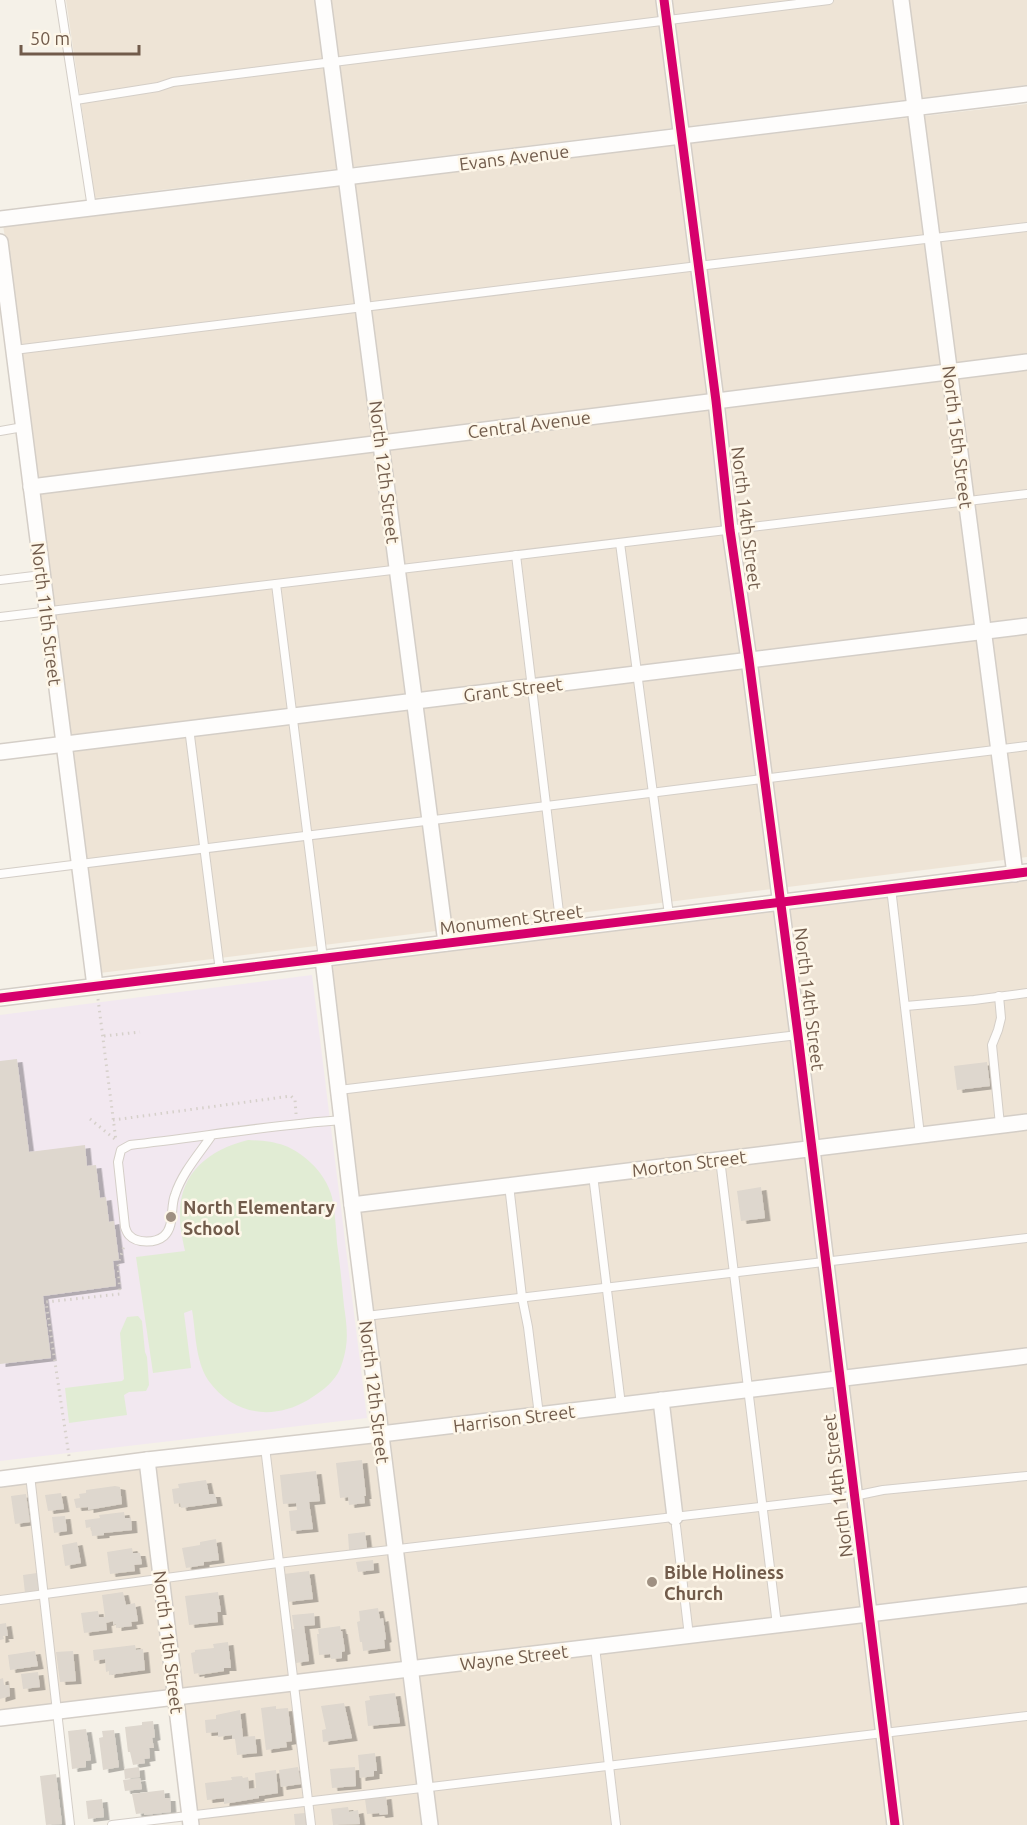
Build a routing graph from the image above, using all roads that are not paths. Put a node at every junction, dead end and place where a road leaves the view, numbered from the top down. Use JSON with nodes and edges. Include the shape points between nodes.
{"nodes":[{"id":1,"x":60,"y":0,"type":"edge"},
{"id":2,"x":323,"y":0,"type":"edge"},
{"id":3,"x":664,"y":0,"type":"edge"},
{"id":4,"x":829,"y":0,"type":"edge"},
{"id":5,"x":901,"y":0,"type":"edge"},
{"id":6,"x":667,"y":20,"type":"junction"},
{"id":7,"x":331,"y":62,"type":"junction"},
{"id":8,"x":1027,"y":94,"type":"edge"},
{"id":9,"x":76,"y":100,"type":"junction"},
{"id":10,"x":915,"y":108,"type":"junction"},
{"id":11,"x":682,"y":136,"type":"junction"},
{"id":12,"x":346,"y":177,"type":"junction"},
{"id":13,"x":92,"y":208,"type":"junction"},
{"id":14,"x":0,"y":219,"type":"edge"},
{"id":15,"x":1027,"y":227,"type":"edge"},
{"id":16,"x":932,"y":238,"type":"junction"},
{"id":17,"x":0,"y":242,"type":"edge"},
{"id":18,"x":698,"y":266,"type":"junction"},
{"id":19,"x":363,"y":307,"type":"junction"},
{"id":20,"x":14,"y":350,"type":"junction"},
{"id":21,"x":1027,"y":362,"type":"edge"},
{"id":22,"x":949,"y":372,"type":"junction"},
{"id":23,"x":716,"y":401,"type":"junction"},
{"id":24,"x":23,"y":427,"type":"junction"},
{"id":25,"x":0,"y":431,"type":"edge"},
{"id":26,"x":381,"y":443,"type":"junction"},
{"id":27,"x":31,"y":487,"type":"junction"},
{"id":28,"x":1027,"y":494,"type":"edge"},
{"id":29,"x":966,"y":502,"type":"junction"},
{"id":30,"x":730,"y":530,"type":"junction"},
{"id":31,"x":620,"y":543,"type":"junction"},
{"id":32,"x":516,"y":555,"type":"junction"},
{"id":33,"x":397,"y":570,"type":"junction"},
{"id":34,"x":42,"y":575,"type":"junction"},
{"id":35,"x":0,"y":580,"type":"edge"},
{"id":36,"x":276,"y":584,"type":"junction"},
{"id":37,"x":46,"y":612,"type":"junction"},
{"id":38,"x":0,"y":617,"type":"edge"},
{"id":39,"x":1027,"y":626,"type":"edge"},
{"id":40,"x":983,"y":631,"type":"junction"},
{"id":41,"x":749,"y":660,"type":"junction"},
{"id":42,"x":637,"y":674,"type":"junction"},
{"id":43,"x":532,"y":686,"type":"junction"},
{"id":44,"x":414,"y":701,"type":"junction"},
{"id":45,"x":292,"y":716,"type":"junction"},
{"id":46,"x":189,"y":728,"type":"junction"},
{"id":47,"x":63,"y":744,"type":"junction"},
{"id":48,"x":1027,"y":746,"type":"edge"},
{"id":49,"x":999,"y":749,"type":"junction"},
{"id":50,"x":0,"y":752,"type":"edge"},
{"id":51,"x":764,"y":778,"type":"junction"},
{"id":52,"x":653,"y":792,"type":"junction"},
{"id":53,"x":546,"y":806,"type":"junction"},
{"id":54,"x":430,"y":820,"type":"junction"},
{"id":55,"x":308,"y":836,"type":"junction"},
{"id":56,"x":205,"y":849,"type":"junction"},
{"id":57,"x":79,"y":865,"type":"junction"},
{"id":58,"x":1021,"y":873,"type":"edge"},
{"id":59,"x":0,"y":874,"type":"edge"},
{"id":60,"x":891,"y":888,"type":"junction"},
{"id":61,"x":780,"y":901,"type":"junction"},
{"id":62,"x":669,"y":915,"type":"junction"},
{"id":63,"x":561,"y":929,"type":"junction"},
{"id":64,"x":446,"y":944,"type":"junction"},
{"id":65,"x":323,"y":959,"type":"junction"},
{"id":66,"x":220,"y":971,"type":"junction"},
{"id":67,"x":95,"y":986,"type":"junction"},
{"id":68,"x":1027,"y":993,"type":"edge"},
{"id":69,"x":999,"y":996,"type":"junction"},
{"id":70,"x":0,"y":998,"type":"edge"},
{"id":71,"x":906,"y":1006,"type":"junction"},
{"id":72,"x":798,"y":1035,"type":"junction"},
{"id":73,"x":339,"y":1090,"type":"junction"},
{"id":74,"x":342,"y":1120,"type":"junction"},
{"id":75,"x":1027,"y":1122,"type":"edge"},
{"id":76,"x":1000,"y":1125,"type":"junction"},
{"id":77,"x":212,"y":1135,"type":"junction"},
{"id":78,"x":920,"y":1135,"type":"junction"},
{"id":79,"x":812,"y":1148,"type":"junction"},
{"id":80,"x":720,"y":1159,"type":"junction"},
{"id":81,"x":593,"y":1175,"type":"junction"},
{"id":82,"x":509,"y":1185,"type":"junction"},
{"id":83,"x":352,"y":1204,"type":"junction"},
{"id":84,"x":1027,"y":1238,"type":"edge"},
{"id":85,"x":826,"y":1261,"type":"junction"},
{"id":86,"x":734,"y":1272,"type":"junction"},
{"id":87,"x":608,"y":1287,"type":"junction"},
{"id":88,"x":522,"y":1297,"type":"junction"},
{"id":89,"x":366,"y":1316,"type":"junction"},
{"id":90,"x":1027,"y":1356,"type":"edge"},
{"id":91,"x":840,"y":1378,"type":"junction"},
{"id":92,"x":748,"y":1389,"type":"junction"},
{"id":93,"x":661,"y":1400,"type":"junction"},
{"id":94,"x":621,"y":1405,"type":"junction"},
{"id":95,"x":539,"y":1415,"type":"junction"},
{"id":96,"x":381,"y":1434,"type":"junction"},
{"id":97,"x":265,"y":1447,"type":"junction"},
{"id":98,"x":147,"y":1460,"type":"junction"},
{"id":99,"x":30,"y":1475,"type":"junction"},
{"id":100,"x":1027,"y":1476,"type":"edge"},
{"id":101,"x":0,"y":1479,"type":"edge"},
{"id":102,"x":854,"y":1496,"type":"junction"},
{"id":103,"x":763,"y":1507,"type":"junction"},
{"id":104,"x":675,"y":1522,"type":"junction"},
{"id":105,"x":395,"y":1550,"type":"junction"},
{"id":106,"x":278,"y":1563,"type":"junction"},
{"id":107,"x":161,"y":1580,"type":"junction"},
{"id":108,"x":44,"y":1595,"type":"junction"},
{"id":109,"x":1027,"y":1595,"type":"edge"},
{"id":110,"x":0,"y":1600,"type":"edge"},
{"id":111,"x":868,"y":1615,"type":"junction"},
{"id":112,"x":777,"y":1626,"type":"junction"},
{"id":113,"x":689,"y":1636,"type":"junction"},
{"id":114,"x":595,"y":1647,"type":"junction"},
{"id":115,"x":410,"y":1669,"type":"junction"},
{"id":116,"x":293,"y":1683,"type":"junction"},
{"id":117,"x":176,"y":1697,"type":"junction"},
{"id":118,"x":58,"y":1712,"type":"junction"},
{"id":119,"x":1027,"y":1716,"type":"edge"},
{"id":120,"x":0,"y":1718,"type":"edge"},
{"id":121,"x":883,"y":1733,"type":"junction"},
{"id":122,"x":609,"y":1766,"type":"junction"},
{"id":123,"x":425,"y":1788,"type":"junction"},
{"id":124,"x":308,"y":1802,"type":"junction"},
{"id":125,"x":190,"y":1820,"type":"edge"},
{"id":126,"x":70,"y":1825,"type":"edge"},
{"id":127,"x":112,"y":1825,"type":"edge"},
{"id":128,"x":311,"y":1825,"type":"edge"},
{"id":129,"x":430,"y":1825,"type":"edge"},
{"id":130,"x":616,"y":1825,"type":"edge"},
{"id":131,"x":895,"y":1825,"type":"edge"}],
"edges":[{"from":1,"to":9,"type":"lane"},
{"from":2,"to":7,"type":"street","name":"North 12th Street"},
{"from":3,"to":6,"type":"street","name":"North 14th Street"},
{"from":4,"to":6,"type":"lane"},
{"from":5,"to":10,"type":"street","name":"North 15th Street"},
{"from":6,"to":7,"type":"lane"},
{"from":6,"to":11,"type":"street","name":"North 14th Street"},
{"from":7,"to":9,"type":"lane","via":[[173,82]]},
{"from":7,"to":12,"type":"street","name":"North 12th Street"},
{"from":8,"to":10,"type":"street","name":"Evans Avenue"},
{"from":9,"to":13,"type":"lane"},
{"from":10,"to":11,"type":"street","name":"Evans Avenue"},
{"from":10,"to":16,"type":"street","name":"North 15th Street"},
{"from":11,"to":12,"type":"street","name":"Evans Avenue"},
{"from":11,"to":18,"type":"street","name":"North 14th Street"},
{"from":12,"to":13,"type":"street","name":"Evans Avenue"},
{"from":12,"to":19,"type":"street","name":"North 12th Street"},
{"from":13,"to":14,"type":"street","name":"Evans Avenue"},
{"from":15,"to":16,"type":"lane"},
{"from":16,"to":18,"type":"lane"},
{"from":16,"to":22,"type":"street","name":"North 15th Street"},
{"from":17,"to":20,"type":"street","name":"North 11th Street"},
{"from":18,"to":19,"type":"lane"},
{"from":18,"to":23,"type":"street","name":"North 14th Street"},
{"from":19,"to":20,"type":"lane"},
{"from":19,"to":26,"type":"street","name":"North 12th Street"},
{"from":20,"to":24,"type":"street","name":"North 11th Street"},
{"from":21,"to":22,"type":"street","name":"Central Avenue"},
{"from":22,"to":23,"type":"street","name":"Central Avenue"},
{"from":22,"to":29,"type":"street","name":"North 15th Street"},
{"from":23,"to":26,"type":"street","name":"Central Avenue"},
{"from":23,"to":30,"type":"street","name":"North 14th Street"},
{"from":24,"to":25,"type":"lane"},
{"from":24,"to":27,"type":"street","name":"North 11th Street"},
{"from":26,"to":27,"type":"street","name":"Central Avenue"},
{"from":26,"to":33,"type":"street","name":"North 12th Street"},
{"from":27,"to":34,"type":"street","name":"North 11th Street"},
{"from":28,"to":29,"type":"lane"},
{"from":29,"to":30,"type":"lane"},
{"from":29,"to":40,"type":"street","name":"North 15th Street"},
{"from":30,"to":31,"type":"lane"},
{"from":30,"to":41,"type":"street","name":"North 14th Street"},
{"from":31,"to":32,"type":"lane"},
{"from":31,"to":42,"type":"lane"},
{"from":32,"to":33,"type":"lane"},
{"from":32,"to":43,"type":"lane"},
{"from":33,"to":36,"type":"lane"},
{"from":33,"to":44,"type":"street","name":"North 12th Street"},
{"from":34,"to":35,"type":"lane"},
{"from":34,"to":37,"type":"street","name":"North 11th Street"},
{"from":36,"to":37,"type":"lane"},
{"from":36,"to":45,"type":"lane"},
{"from":37,"to":38,"type":"lane"},
{"from":37,"to":47,"type":"street","name":"North 11th Street"},
{"from":39,"to":40,"type":"street","name":"Grant Street"},
{"from":40,"to":41,"type":"street","name":"Grant Street"},
{"from":40,"to":49,"type":"street","name":"North 15th Street"},
{"from":41,"to":42,"type":"street","name":"Grant Street"},
{"from":41,"to":51,"type":"street","name":"North 14th Street"},
{"from":42,"to":43,"type":"street","name":"Grant Street"},
{"from":42,"to":52,"type":"lane"},
{"from":43,"to":44,"type":"street","name":"Grant Street"},
{"from":43,"to":53,"type":"lane"},
{"from":44,"to":45,"type":"street","name":"Grant Street"},
{"from":44,"to":54,"type":"street","name":"North 12th Street"},
{"from":45,"to":46,"type":"street","name":"Grant Street"},
{"from":45,"to":55,"type":"lane"},
{"from":46,"to":47,"type":"street","name":"Grant Street"},
{"from":46,"to":56,"type":"lane"},
{"from":47,"to":50,"type":"street","name":"Grant Street"},
{"from":47,"to":57,"type":"street","name":"North 11th Street"},
{"from":48,"to":49,"type":"lane"},
{"from":49,"to":51,"type":"lane"},
{"from":49,"to":58,"type":"street","name":"North 15th Street"},
{"from":51,"to":52,"type":"lane"},
{"from":51,"to":61,"type":"street","name":"North 14th Street"},
{"from":52,"to":53,"type":"lane"},
{"from":52,"to":62,"type":"lane"},
{"from":53,"to":54,"type":"lane"},
{"from":53,"to":63,"type":"lane"},
{"from":54,"to":55,"type":"lane"},
{"from":54,"to":64,"type":"street","name":"North 12th Street"},
{"from":55,"to":56,"type":"lane"},
{"from":55,"to":65,"type":"lane"},
{"from":56,"to":57,"type":"lane"},
{"from":56,"to":66,"type":"lane"},
{"from":57,"to":59,"type":"lane"},
{"from":57,"to":67,"type":"street","name":"North 11th Street"},
{"from":58,"to":60,"type":"street","name":"Monument Street"},
{"from":60,"to":61,"type":"street","name":"Monument Street"},
{"from":60,"to":71,"type":"lane"},
{"from":61,"to":62,"type":"street","name":"Monument Street"},
{"from":61,"to":72,"type":"street","name":"North 14th Street"},
{"from":62,"to":63,"type":"street","name":"Monument Street"},
{"from":63,"to":64,"type":"street","name":"Monument Street"},
{"from":64,"to":65,"type":"street","name":"Monument Street"},
{"from":65,"to":66,"type":"street","name":"Monument Street"},
{"from":65,"to":73,"type":"street","name":"North 12th Street"},
{"from":66,"to":67,"type":"street","name":"Monument Street"},
{"from":67,"to":70,"type":"street","name":"Monument Street"},
{"from":68,"to":69,"type":"lane"},
{"from":69,"to":71,"type":"lane"},
{"from":69,"to":76,"type":"lane","via":[[1001,1018],[992,1045]]},
{"from":71,"to":78,"type":"lane"},
{"from":72,"to":73,"type":"lane"},
{"from":72,"to":79,"type":"street","name":"North 14th Street"},
{"from":73,"to":74,"type":"street","name":"North 12th Street"},
{"from":74,"to":77,"type":"lane"},
{"from":74,"to":83,"type":"street","name":"North 12th Street"},
{"from":75,"to":76,"type":"street","name":"Morton Street"},
{"from":76,"to":78,"type":"street","name":"Morton Street"},
{"from":77,"to":77,"type":"lane","via":[[184,1174],[164,1237],[148,1242],[129,1236],[118,1162],[121,1150],[130,1145]]},
{"from":78,"to":79,"type":"street","name":"Morton Street"},
{"from":79,"to":80,"type":"street","name":"Morton Street"},
{"from":79,"to":85,"type":"street","name":"North 14th Street"},
{"from":80,"to":81,"type":"street","name":"Morton Street"},
{"from":80,"to":86,"type":"lane"},
{"from":81,"to":82,"type":"street","name":"Morton Street"},
{"from":81,"to":87,"type":"lane"},
{"from":82,"to":83,"type":"street","name":"Morton Street"},
{"from":82,"to":88,"type":"lane"},
{"from":83,"to":89,"type":"street","name":"North 12th Street"},
{"from":84,"to":85,"type":"lane"},
{"from":85,"to":86,"type":"lane"},
{"from":85,"to":91,"type":"street","name":"North 14th Street"},
{"from":86,"to":87,"type":"lane"},
{"from":86,"to":92,"type":"lane"},
{"from":87,"to":88,"type":"lane"},
{"from":87,"to":94,"type":"lane"},
{"from":88,"to":89,"type":"lane"},
{"from":88,"to":95,"type":"lane"},
{"from":89,"to":96,"type":"street","name":"North 12th Street"},
{"from":90,"to":91,"type":"street","name":"Harrison Street"},
{"from":91,"to":92,"type":"street","name":"Harrison Street"},
{"from":91,"to":102,"type":"street","name":"North 14th Street"},
{"from":92,"to":93,"type":"street","name":"Harrison Street"},
{"from":92,"to":103,"type":"lane"},
{"from":93,"to":94,"type":"street","name":"Harrison Street"},
{"from":93,"to":104,"type":"street"},
{"from":94,"to":95,"type":"street","name":"Harrison Street"},
{"from":95,"to":96,"type":"street","name":"Harrison Street"},
{"from":96,"to":97,"type":"street","name":"Harrison Street"},
{"from":96,"to":105,"type":"street","name":"North 12th Street"},
{"from":97,"to":98,"type":"street","name":"Harrison Street"},
{"from":97,"to":106,"type":"lane"},
{"from":98,"to":99,"type":"street","name":"Harrison Street"},
{"from":98,"to":107,"type":"street","name":"North 11th Street"},
{"from":99,"to":101,"type":"street","name":"Harrison Street"},
{"from":99,"to":108,"type":"lane"},
{"from":100,"to":102,"type":"lane"},
{"from":102,"to":103,"type":"lane"},
{"from":102,"to":111,"type":"street","name":"North 14th Street"},
{"from":103,"to":104,"type":"lane"},
{"from":103,"to":112,"type":"lane"},
{"from":104,"to":105,"type":"lane"},
{"from":104,"to":113,"type":"lane"},
{"from":105,"to":106,"type":"lane"},
{"from":105,"to":115,"type":"street","name":"North 12th Street"},
{"from":106,"to":107,"type":"lane"},
{"from":106,"to":116,"type":"lane"},
{"from":107,"to":108,"type":"lane"},
{"from":107,"to":117,"type":"street","name":"North 11th Street"},
{"from":108,"to":110,"type":"lane"},
{"from":108,"to":118,"type":"lane"},
{"from":109,"to":111,"type":"street","name":"Wayne Street"},
{"from":111,"to":112,"type":"street","name":"Wayne Street"},
{"from":111,"to":121,"type":"street","name":"North 14th Street"},
{"from":112,"to":113,"type":"street","name":"Wayne Street"},
{"from":113,"to":114,"type":"street","name":"Wayne Street"},
{"from":114,"to":115,"type":"street","name":"Wayne Street"},
{"from":114,"to":122,"type":"lane"},
{"from":115,"to":116,"type":"street","name":"Wayne Street"},
{"from":115,"to":123,"type":"street","name":"North 12th Street"},
{"from":116,"to":117,"type":"street","name":"Wayne Street"},
{"from":116,"to":124,"type":"lane"},
{"from":117,"to":118,"type":"street","name":"Wayne Street"},
{"from":117,"to":125,"type":"street","name":"North 11th Street"},
{"from":118,"to":120,"type":"street","name":"Wayne Street"},
{"from":118,"to":126,"type":"lane"},
{"from":119,"to":121,"type":"lane"},
{"from":121,"to":122,"type":"lane"},
{"from":121,"to":131,"type":"street","name":"North 14th Street"},
{"from":122,"to":123,"type":"lane"},
{"from":122,"to":130,"type":"lane"},
{"from":123,"to":124,"type":"lane"},
{"from":123,"to":129,"type":"street","name":"North 12th Street"},
{"from":124,"to":125,"type":"lane"},
{"from":124,"to":128,"type":"lane"},
{"from":125,"to":127,"type":"lane"}]}
